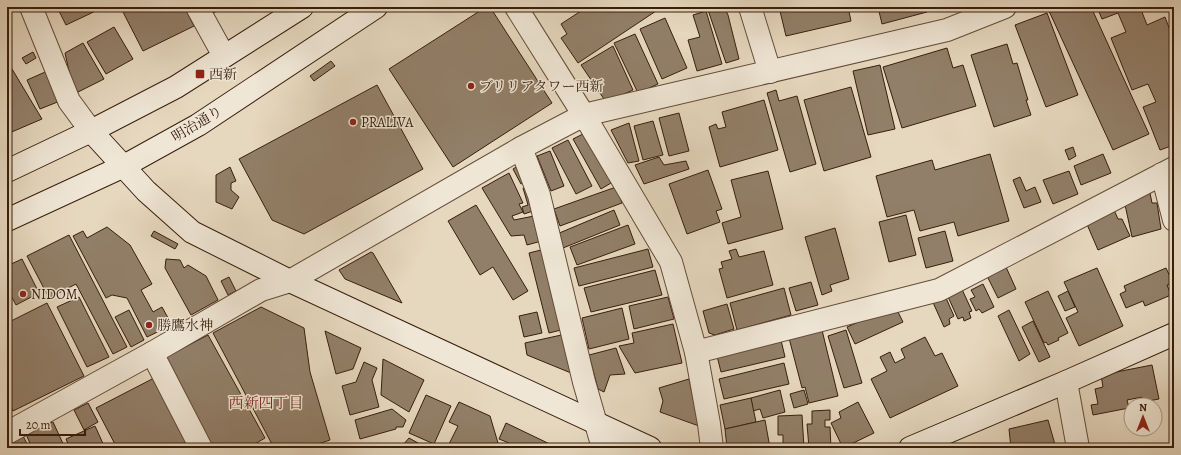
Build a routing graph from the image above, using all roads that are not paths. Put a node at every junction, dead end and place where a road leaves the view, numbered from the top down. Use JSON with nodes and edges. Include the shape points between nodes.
{"nodes":[{"id":1,"x":32,"y":7,"type":"edge"},
{"id":2,"x":197,"y":7,"type":"edge"},
{"id":3,"x":302,"y":7,"type":"edge"},
{"id":4,"x":376,"y":7,"type":"edge"},
{"id":5,"x":516,"y":7,"type":"edge"},
{"id":6,"x":750,"y":7,"type":"edge"},
{"id":7,"x":1005,"y":7,"type":"edge"},
{"id":8,"x":224,"y":56,"type":"junction"},
{"id":9,"x":770,"y":72,"type":"junction"},
{"id":10,"x":584,"y":115,"type":"junction"},
{"id":11,"x":91,"y":131,"type":"junction"},
{"id":12,"x":521,"y":148,"type":"junction"},
{"id":13,"x":124,"y":166,"type":"junction"},
{"id":14,"x":7,"y":171,"type":"edge"},
{"id":15,"x":1168,"y":171,"type":"edge"},
{"id":16,"x":7,"y":220,"type":"edge"},
{"id":17,"x":1174,"y":220,"type":"edge"},
{"id":18,"x":290,"y":281,"type":"junction"},
{"id":19,"x":1174,"y":334,"type":"edge"},
{"id":20,"x":696,"y":352,"type":"junction"},
{"id":21,"x":152,"y":353,"type":"junction"},
{"id":22,"x":1066,"y":382,"type":"junction"},
{"id":23,"x":597,"y":424,"type":"junction"},
{"id":24,"x":7,"y":433,"type":"edge"},
{"id":25,"x":201,"y":448,"type":"edge"},
{"id":26,"x":603,"y":448,"type":"edge"},
{"id":27,"x":650,"y":448,"type":"edge"},
{"id":28,"x":712,"y":448,"type":"edge"},
{"id":29,"x":910,"y":448,"type":"edge"},
{"id":30,"x":1078,"y":448,"type":"edge"}],
"edges":[{"from":1,"to":11,"type":"street","via":[[69,101]]},
{"from":2,"to":8,"type":"street"},
{"from":3,"to":8,"type":"street"},
{"from":4,"to":13,"type":"street","name":"明治通り","via":[[198,125]]},
{"from":5,"to":10,"type":"street"},
{"from":6,"to":9,"type":"street"},
{"from":7,"to":9,"type":"street","via":[[947,30]]},
{"from":8,"to":11,"type":"street","via":[[176,87]]},
{"from":9,"to":10,"type":"street"},
{"from":10,"to":12,"type":"street"},
{"from":10,"to":20,"type":"street","via":[[671,262]]},
{"from":11,"to":13,"type":"street"},
{"from":11,"to":14,"type":"street"},
{"from":12,"to":18,"type":"street"},
{"from":12,"to":23,"type":"street","via":[[539,195],[584,382]]},
{"from":13,"to":16,"type":"street","name":"明治通り"},
{"from":13,"to":18,"type":"street","via":[[146,191],[192,232]]},
{"from":15,"to":17,"type":"street"},
{"from":15,"to":20,"type":"street","via":[[939,290]]},
{"from":18,"to":21,"type":"street","via":[[261,290]]},
{"from":18,"to":23,"type":"street"},
{"from":19,"to":22,"type":"street"},
{"from":20,"to":28,"type":"street"},
{"from":21,"to":24,"type":"street"},
{"from":21,"to":25,"type":"street"},
{"from":22,"to":29,"type":"street"},
{"from":22,"to":30,"type":"street"},
{"from":23,"to":26,"type":"street"},
{"from":23,"to":27,"type":"street"}]}
